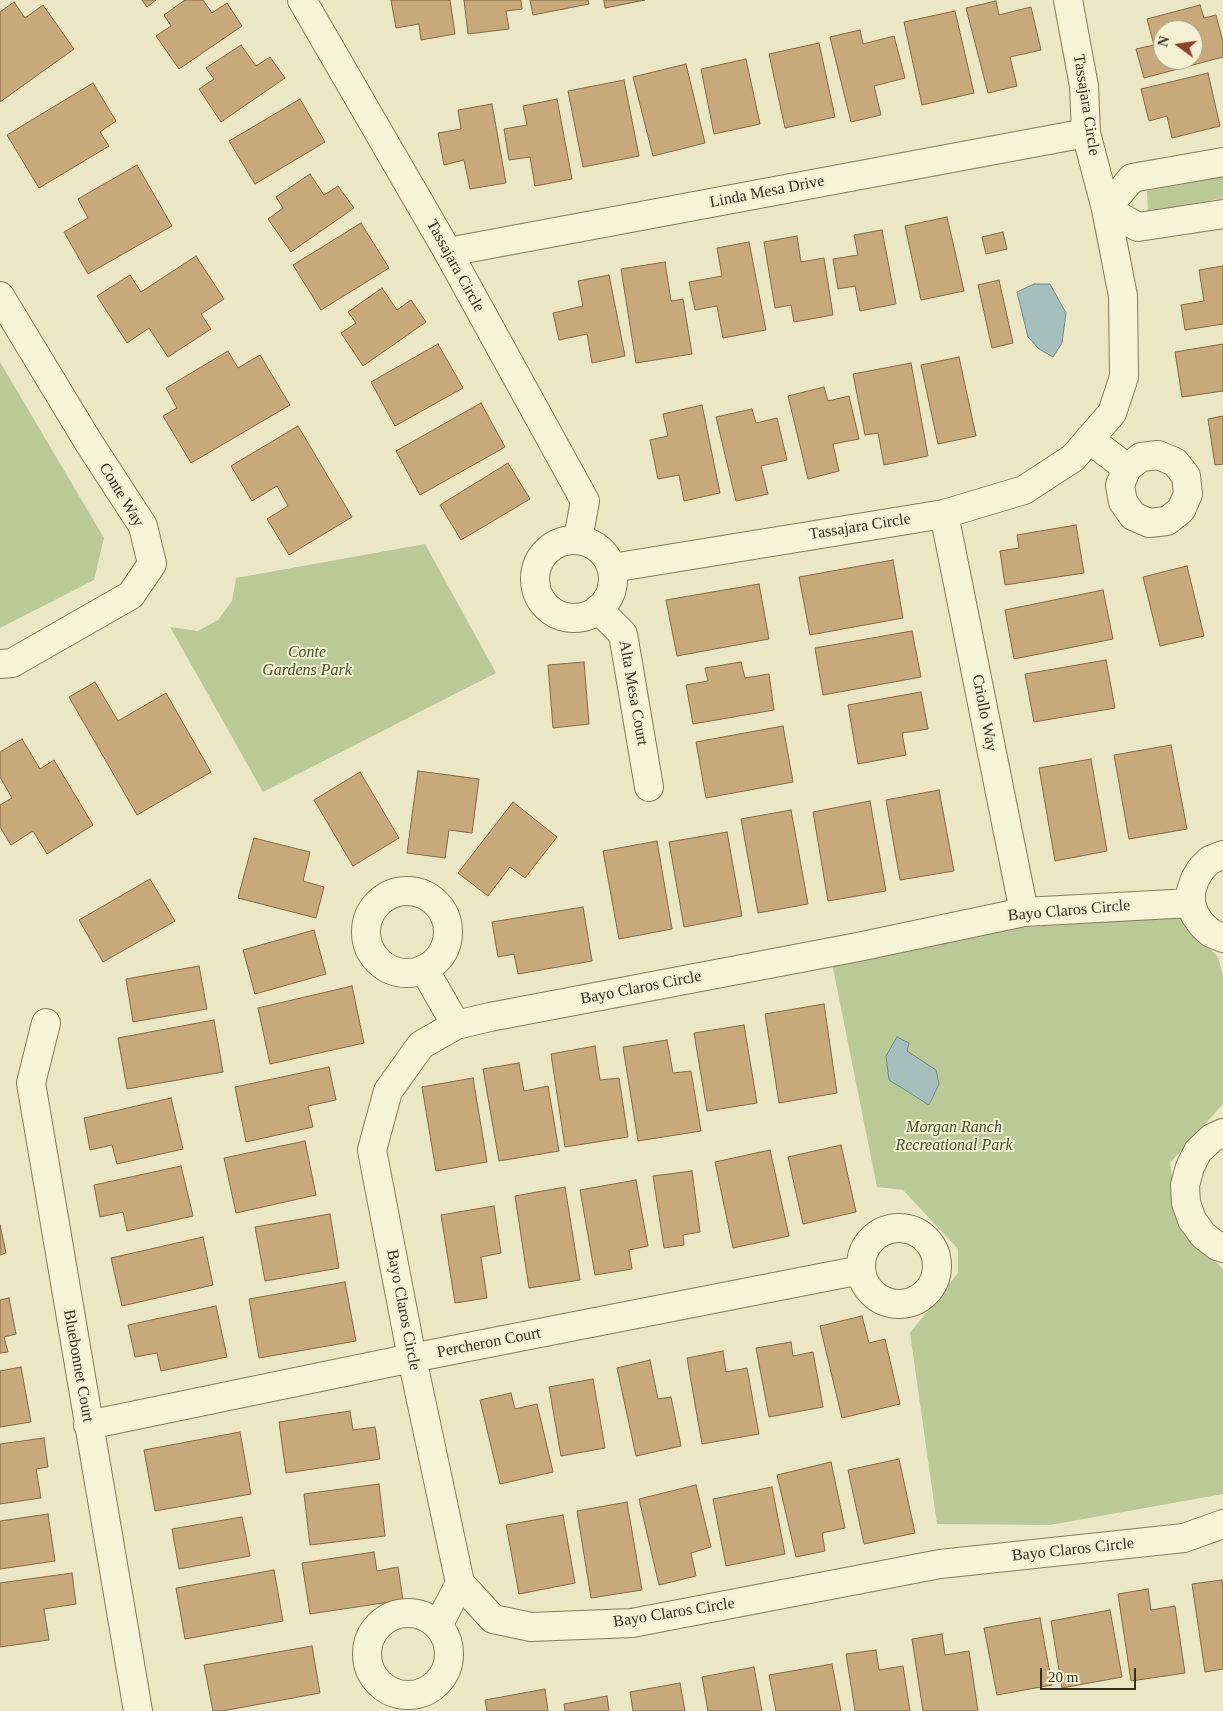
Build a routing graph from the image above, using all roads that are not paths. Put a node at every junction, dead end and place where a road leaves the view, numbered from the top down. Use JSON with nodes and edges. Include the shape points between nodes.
{"nodes":[{"id":1,"x":302,"y":0,"type":"edge"},
{"id":2,"x":1068,"y":0,"type":"edge"},
{"id":3,"x":1086,"y":133,"type":"junction"},
{"id":4,"x":1223,"y":162,"type":"edge"},
{"id":5,"x":1106,"y":209,"type":"junction"},
{"id":6,"x":1223,"y":214,"type":"edge"},
{"id":7,"x":448,"y":252,"type":"junction"},
{"id":8,"x":0,"y":296,"type":"edge"},
{"id":9,"x":1089,"y":439,"type":"junction"},
{"id":10,"x":1127,"y":468,"type":"dead end"},
{"id":11,"x":944,"y":514,"type":"junction"},
{"id":12,"x":578,"y":539,"type":"junction"},
{"id":13,"x":612,"y":568,"type":"junction"},
{"id":14,"x":598,"y":609,"type":"junction"},
{"id":15,"x":0,"y":664,"type":"edge"},
{"id":16,"x":649,"y":787,"type":"dead end"},
{"id":17,"x":1223,"y":855,"type":"edge"},
{"id":18,"x":1191,"y":903,"type":"junction"},
{"id":19,"x":1024,"y":912,"type":"junction"},
{"id":20,"x":1223,"y":938,"type":"edge"},
{"id":21,"x":424,"y":969,"type":"dead end"},
{"id":22,"x":46,"y":1023,"type":"dead end"},
{"id":23,"x":456,"y":1025,"type":"junction"},
{"id":24,"x":1223,"y":1133,"type":"edge"},
{"id":25,"x":1223,"y":1248,"type":"edge"},
{"id":26,"x":861,"y":1270,"type":"dead end"},
{"id":27,"x":412,"y":1358,"type":"junction"},
{"id":28,"x":88,"y":1424,"type":"junction"},
{"id":29,"x":1223,"y":1524,"type":"edge"},
{"id":30,"x":460,"y":1583,"type":"junction"},
{"id":31,"x":438,"y":1626,"type":"dead end"},
{"id":32,"x":133,"y":1710,"type":"edge"}],
"edges":[{"from":1,"to":7,"type":"street","name":"Tassajara Circle"},
{"from":2,"to":3,"type":"street","name":"Tassajara Circle","via":[[1084,86]]},
{"from":3,"to":5,"type":"street","name":"Tassajara Circle"},
{"from":3,"to":7,"type":"street","name":"Linda Mesa Drive"},
{"from":4,"to":5,"type":"street","via":[[1132,178]]},
{"from":5,"to":6,"type":"street","via":[[1138,227]]},
{"from":5,"to":9,"type":"street","name":"Tassajara Circle","via":[[1123,296],[1124,377],[1112,413]]},
{"from":7,"to":12,"type":"street","name":"Tassajara Circle","via":[[585,501]]},
{"from":8,"to":15,"type":"street","name":"Conte Way","via":[[143,526],[152,564],[131,595],[12,663]]},
{"from":9,"to":10,"type":"street"},
{"from":9,"to":11,"type":"street","name":"Tassajara Circle","via":[[1073,458],[1024,490]]},
{"from":11,"to":13,"type":"street","name":"Tassajara Circle"},
{"from":11,"to":19,"type":"street","name":"Criollo Way"},
{"from":12,"to":13,"type":"street","via":[[593,544],[605,554]]},
{"from":12,"to":14,"type":"street","via":[[563,540],[539,559],[534,574],[536,590],[543,604],[562,616],[585,617]]},
{"from":13,"to":14,"type":"street","via":[[613,583],[608,598]]},
{"from":14,"to":16,"type":"street","name":"Alta Mesa Court","via":[[623,634]]},
{"from":17,"to":18,"type":"street","via":[[1210,860],[1201,869],[1193,885]]},
{"from":18,"to":19,"type":"street","name":"Bayo Claros Circle"},
{"from":18,"to":20,"type":"street","via":[[1202,925]]},
{"from":19,"to":23,"type":"street","name":"Bayo Claros Circle"},
{"from":21,"to":23,"type":"street"},
{"from":22,"to":28,"type":"street","name":"Bluebonnet Court","via":[[31,1083]]},
{"from":23,"to":27,"type":"street","name":"Bayo Claros Circle","via":[[421,1045],[388,1091],[372,1150]]},
{"from":24,"to":25,"type":"street","via":[[1198,1151],[1185,1184],[1186,1203],[1192,1220],[1203,1235]]},
{"from":26,"to":27,"type":"street","name":"Percheron Court"},
{"from":27,"to":28,"type":"street","name":"Percheron Court"},
{"from":27,"to":30,"type":"street","name":"Bayo Claros Circle"},
{"from":28,"to":32,"type":"street","name":"Bluebonnet Court"},
{"from":29,"to":30,"type":"street","name":"Bayo Claros Circle","via":[[1184,1538],[940,1564],[632,1623],[531,1627],[493,1619]]},
{"from":30,"to":31,"type":"street"}]}
